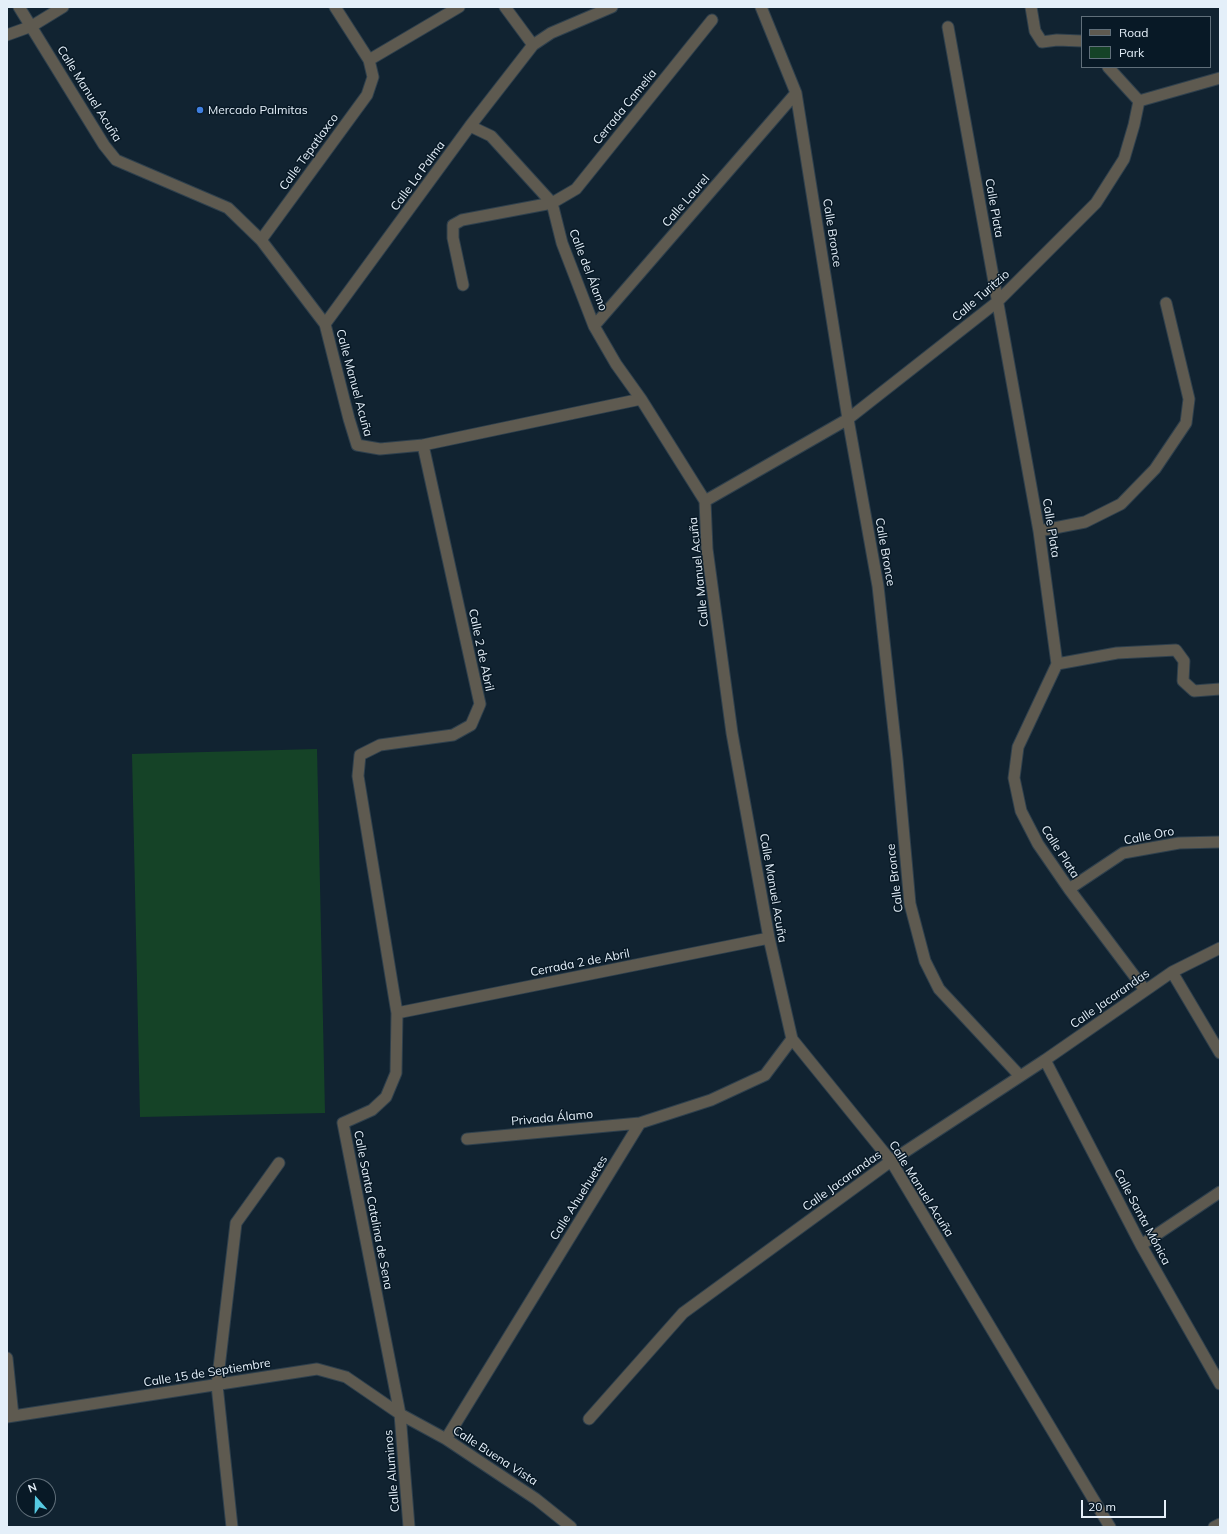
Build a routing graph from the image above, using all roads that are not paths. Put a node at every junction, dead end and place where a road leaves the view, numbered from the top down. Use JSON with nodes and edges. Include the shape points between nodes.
{"nodes":[{"id":1,"x":19,"y":7,"type":"edge"},
{"id":2,"x":63,"y":7,"type":"edge"},
{"id":3,"x":335,"y":7,"type":"edge"},
{"id":4,"x":459,"y":7,"type":"edge"},
{"id":5,"x":505,"y":7,"type":"edge"},
{"id":6,"x":612,"y":7,"type":"edge"},
{"id":7,"x":761,"y":7,"type":"edge"},
{"id":8,"x":1031,"y":7,"type":"edge"},
{"id":9,"x":712,"y":20,"type":"dead end"},
{"id":10,"x":32,"y":26,"type":"junction"},
{"id":11,"x":948,"y":27,"type":"dead end"},
{"id":12,"x":7,"y":35,"type":"edge"},
{"id":13,"x":1081,"y":41,"type":"edge"},
{"id":14,"x":533,"y":45,"type":"junction"},
{"id":15,"x":369,"y":60,"type":"junction"},
{"id":16,"x":1109,"y":68,"type":"edge"},
{"id":17,"x":1220,"y":78,"type":"edge"},
{"id":18,"x":796,"y":93,"type":"junction"},
{"id":19,"x":1138,"y":101,"type":"junction"},
{"id":20,"x":470,"y":126,"type":"junction"},
{"id":21,"x":552,"y":203,"type":"junction"},
{"id":22,"x":261,"y":240,"type":"junction"},
{"id":23,"x":463,"y":285,"type":"dead end"},
{"id":24,"x":998,"y":302,"type":"junction"},
{"id":25,"x":1166,"y":303,"type":"dead end"},
{"id":26,"x":325,"y":324,"type":"junction"},
{"id":27,"x":594,"y":326,"type":"junction"},
{"id":28,"x":641,"y":400,"type":"junction"},
{"id":29,"x":848,"y":419,"type":"junction"},
{"id":30,"x":423,"y":445,"type":"junction"},
{"id":31,"x":705,"y":500,"type":"junction"},
{"id":32,"x":1039,"y":531,"type":"junction"},
{"id":33,"x":1057,"y":664,"type":"junction"},
{"id":34,"x":1220,"y":689,"type":"edge"},
{"id":35,"x":1220,"y":842,"type":"edge"},
{"id":36,"x":1069,"y":889,"type":"junction"},
{"id":37,"x":769,"y":938,"type":"junction"},
{"id":38,"x":1220,"y":948,"type":"edge"},
{"id":39,"x":1172,"y":972,"type":"junction"},
{"id":40,"x":1145,"y":990,"type":"junction"},
{"id":41,"x":397,"y":1013,"type":"junction"},
{"id":42,"x":792,"y":1039,"type":"junction"},
{"id":43,"x":1220,"y":1053,"type":"edge"},
{"id":44,"x":1045,"y":1060,"type":"junction"},
{"id":45,"x":1020,"y":1076,"type":"junction"},
{"id":46,"x":640,"y":1123,"type":"junction"},
{"id":47,"x":467,"y":1139,"type":"dead end"},
{"id":48,"x":891,"y":1162,"type":"junction"},
{"id":49,"x":279,"y":1163,"type":"dead end"},
{"id":50,"x":1220,"y":1192,"type":"edge"},
{"id":51,"x":1141,"y":1245,"type":"junction"},
{"id":52,"x":7,"y":1358,"type":"edge"},
{"id":53,"x":1220,"y":1384,"type":"edge"},
{"id":54,"x":217,"y":1385,"type":"junction"},
{"id":55,"x":400,"y":1414,"type":"junction"},
{"id":56,"x":10,"y":1417,"type":"edge"},
{"id":57,"x":589,"y":1419,"type":"dead end"},
{"id":58,"x":446,"y":1439,"type":"junction"},
{"id":59,"x":1220,"y":1524,"type":"edge"},
{"id":60,"x":232,"y":1527,"type":"edge"},
{"id":61,"x":410,"y":1527,"type":"edge"},
{"id":62,"x":571,"y":1527,"type":"edge"},
{"id":63,"x":1110,"y":1527,"type":"edge"},
{"id":64,"x":1214,"y":1527,"type":"edge"}],
"edges":[{"from":1,"to":10,"type":"street","name":"Calle Manuel Acuña"},
{"from":2,"to":10,"type":"street"},
{"from":3,"to":15,"type":"street"},
{"from":4,"to":15,"type":"street"},
{"from":5,"to":14,"type":"street"},
{"from":6,"to":14,"type":"street","name":"Calle La Palma","via":[[551,33]]},
{"from":7,"to":18,"type":"street","name":"Calle Bronce"},
{"from":8,"to":13,"type":"street","via":[[1035,31],[1042,42]]},
{"from":9,"to":21,"type":"street","name":"Cerrada Camelia","via":[[576,189]]},
{"from":10,"to":12,"type":"street"},
{"from":10,"to":22,"type":"street","name":"Calle Manuel Acuña","via":[[104,145],[116,160],[228,208]]},
{"from":11,"to":24,"type":"street","name":"Calle Plata"},
{"from":14,"to":20,"type":"street","name":"Calle La Palma"},
{"from":15,"to":22,"type":"street","name":"Calle Tepatlaxco","via":[[372,77],[367,95]]},
{"from":16,"to":19,"type":"street"},
{"from":17,"to":19,"type":"street"},
{"from":18,"to":27,"type":"street","name":"Calle Laurel"},
{"from":18,"to":29,"type":"street","name":"Calle Bronce"},
{"from":19,"to":24,"type":"street","name":"Calle Turitzio","via":[[1124,159],[1096,203]]},
{"from":20,"to":21,"type":"street","name":"Calle del Álamo","via":[[491,136]]},
{"from":20,"to":26,"type":"street","name":"Calle La Palma"},
{"from":21,"to":23,"type":"street","name":"Cerrada Camelia","via":[[462,220],[453,225],[453,238]]},
{"from":21,"to":27,"type":"street","name":"Calle del Álamo","via":[[562,243]]},
{"from":22,"to":26,"type":"street","name":"Calle Manuel Acuña"},
{"from":24,"to":29,"type":"street","name":"Calle Turitzio"},
{"from":24,"to":32,"type":"street","name":"Calle Plata"},
{"from":25,"to":32,"type":"street","via":[[1189,399],[1186,422],[1155,469],[1121,504],[1085,522]]},
{"from":26,"to":30,"type":"street","name":"Calle Manuel Acuña","via":[[358,445],[380,449]]},
{"from":27,"to":28,"type":"street","name":"Calle del Álamo"},
{"from":28,"to":30,"type":"street","name":"Calle Manuel Acuña"},
{"from":28,"to":31,"type":"street","name":"Calle Manuel Acuña"},
{"from":29,"to":31,"type":"street","name":"Calle Turitzio"},
{"from":29,"to":45,"type":"street","name":"Calle Bronce","via":[[878,586],[910,904],[925,961],[939,989]]},
{"from":30,"to":41,"type":"street","name":"Calle 2 de Abril","via":[[480,704],[471,725],[453,736],[380,745],[360,755],[358,776]]},
{"from":31,"to":37,"type":"street","name":"Calle Manuel Acuña","via":[[707,548],[732,733]]},
{"from":32,"to":33,"type":"street","name":"Calle Plata"},
{"from":33,"to":34,"type":"street","via":[[1117,653],[1176,650],[1184,661],[1184,681],[1194,691]]},
{"from":33,"to":36,"type":"street","name":"Calle Plata","via":[[1018,747],[1014,778],[1021,811],[1038,844]]},
{"from":35,"to":36,"type":"street","name":"Calle Oro","via":[[1179,843],[1123,853]]},
{"from":36,"to":40,"type":"street","name":"Calle Plata"},
{"from":37,"to":41,"type":"street","name":"Cerrada 2 de Abril"},
{"from":37,"to":42,"type":"street","name":"Calle Manuel Acuña"},
{"from":38,"to":39,"type":"street","name":"Calle Jacarandas"},
{"from":39,"to":40,"type":"street","name":"Calle Jacarandas"},
{"from":39,"to":43,"type":"street"},
{"from":40,"to":44,"type":"street","name":"Calle Jacarandas"},
{"from":41,"to":55,"type":"street","name":"Calle Santa Catalina de Sena","via":[[396,1073],[386,1097],[372,1110],[343,1123]]},
{"from":42,"to":46,"type":"street","via":[[765,1075],[711,1100]]},
{"from":42,"to":48,"type":"street","name":"Calle Manuel Acuña"},
{"from":44,"to":45,"type":"street","name":"Calle Jacarandas"},
{"from":44,"to":51,"type":"street","name":"Calle Santa Mónica"},
{"from":45,"to":48,"type":"street","name":"Calle Jacarandas"},
{"from":46,"to":47,"type":"street","name":"Privada Álamo"},
{"from":46,"to":58,"type":"street","name":"Calle Ahuehuetes"},
{"from":48,"to":57,"type":"street","name":"Calle Jacarandas","via":[[683,1313]]},
{"from":48,"to":63,"type":"street","name":"Calle Manuel Acuña"},
{"from":49,"to":54,"type":"street","via":[[236,1223]]},
{"from":50,"to":51,"type":"street"},
{"from":51,"to":53,"type":"street","name":"Calle Santa Mónica"},
{"from":52,"to":56,"type":"street"},
{"from":54,"to":55,"type":"street","name":"Calle 15 de Septiembre","via":[[317,1368],[346,1377]]},
{"from":54,"to":56,"type":"street","name":"Calle 15 de Septiembre"},
{"from":54,"to":60,"type":"street"},
{"from":55,"to":58,"type":"street","name":"Calle Buena Vista"},
{"from":55,"to":61,"type":"street","name":"Calle Aluminos"},
{"from":58,"to":62,"type":"street","name":"Calle Buena Vista","via":[[536,1499]]},
{"from":59,"to":64,"type":"street"}]}
